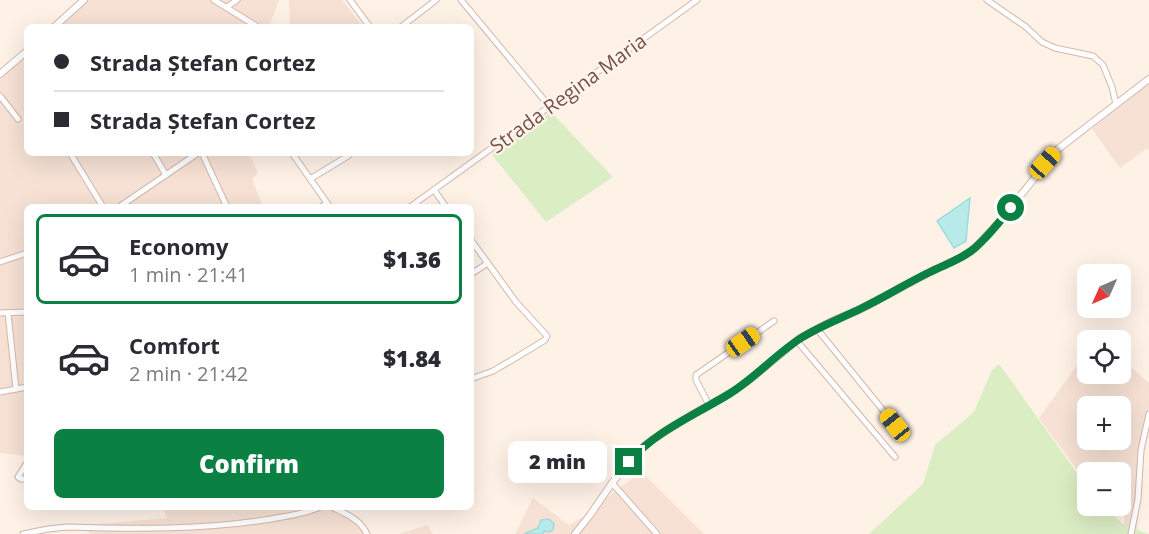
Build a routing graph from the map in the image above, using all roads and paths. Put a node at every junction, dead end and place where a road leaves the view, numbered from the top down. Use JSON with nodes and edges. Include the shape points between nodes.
{"nodes":[{"id":1,"x":84,"y":0,"type":"edge"},
{"id":2,"x":214,"y":0,"type":"edge"},
{"id":3,"x":237,"y":0,"type":"edge"},
{"id":4,"x":350,"y":0,"type":"edge"},
{"id":5,"x":436,"y":0,"type":"edge"},
{"id":6,"x":461,"y":0,"type":"edge"},
{"id":7,"x":697,"y":0,"type":"edge"},
{"id":8,"x":987,"y":0,"type":"edge"},
{"id":9,"x":227,"y":8,"type":"junction"},
{"id":10,"x":250,"y":22,"type":"joint"},
{"id":11,"x":57,"y":24,"type":"edge"},
{"id":12,"x":253,"y":24,"type":"edge"},
{"id":13,"x":368,"y":24,"type":"edge"},
{"id":14,"x":405,"y":24,"type":"edge"},
{"id":15,"x":24,"y":54,"type":"edge"},
{"id":16,"x":0,"y":74,"type":"edge"},
{"id":17,"x":1149,"y":78,"type":"edge"},
{"id":18,"x":0,"y":96,"type":"edge"},
{"id":19,"x":1116,"y":104,"type":"junction"},
{"id":20,"x":550,"y":107,"type":"junction"},
{"id":21,"x":18,"y":119,"type":"dead end"},
{"id":22,"x":72,"y":156,"type":"edge"},
{"id":23,"x":155,"y":156,"type":"edge"},
{"id":24,"x":195,"y":156,"type":"edge"},
{"id":25,"x":202,"y":156,"type":"edge"},
{"id":26,"x":294,"y":156,"type":"edge"},
{"id":27,"x":348,"y":156,"type":"dead end"},
{"id":28,"x":166,"y":175,"type":"junction"},
{"id":29,"x":310,"y":179,"type":"junction"},
{"id":30,"x":434,"y":190,"type":"junction"},
{"id":31,"x":101,"y":204,"type":"edge"},
{"id":32,"x":123,"y":204,"type":"edge"},
{"id":33,"x":226,"y":204,"type":"edge"},
{"id":34,"x":328,"y":204,"type":"edge"},
{"id":35,"x":414,"y":204,"type":"edge"},
{"id":36,"x":444,"y":204,"type":"edge"},
{"id":37,"x":474,"y":244,"type":"edge"},
{"id":38,"x":24,"y":254,"type":"edge"},
{"id":39,"x":0,"y":262,"type":"edge"},
{"id":40,"x":488,"y":263,"type":"junction"},
{"id":41,"x":474,"y":272,"type":"edge"},
{"id":42,"x":24,"y":312,"type":"edge"},
{"id":43,"x":0,"y":313,"type":"edge"},
{"id":44,"x":8,"y":313,"type":"junction"},
{"id":45,"x":774,"y":321,"type":"dead end"},
{"id":46,"x":817,"y":329,"type":"junction"},
{"id":47,"x":797,"y":341,"type":"junction"},
{"id":48,"x":474,"y":378,"type":"edge"},
{"id":49,"x":24,"y":388,"type":"edge"},
{"id":50,"x":16,"y":389,"type":"junction"},
{"id":51,"x":0,"y":392,"type":"edge"},
{"id":52,"x":709,"y":405,"type":"junction"},
{"id":53,"x":1149,"y":414,"type":"edge"},
{"id":54,"x":895,"y":425,"type":"dead end"},
{"id":55,"x":895,"y":457,"type":"dead end"},
{"id":56,"x":24,"y":468,"type":"edge"},
{"id":57,"x":24,"y":479,"type":"edge"},
{"id":58,"x":612,"y":483,"type":"junction"},
{"id":59,"x":311,"y":510,"type":"edge"},
{"id":60,"x":338,"y":510,"type":"edge"},
{"id":61,"x":23,"y":534,"type":"edge"},
{"id":62,"x":366,"y":534,"type":"edge"},
{"id":63,"x":574,"y":534,"type":"edge"},
{"id":64,"x":657,"y":534,"type":"edge"},
{"id":65,"x":1131,"y":534,"type":"edge"}],
"edges":[{"from":1,"to":11,"type":"street"},
{"from":2,"to":9,"type":"street"},
{"from":3,"to":9,"type":"street"},
{"from":4,"to":13,"type":"street"},
{"from":5,"to":14,"type":"street"},
{"from":6,"to":20,"type":"street"},
{"from":7,"to":20,"type":"street","name":"Strada Regina Maria"},
{"from":8,"to":19,"type":"street","via":[[1042,42],[1093,56],[1103,64]]},
{"from":9,"to":10,"type":"street"},
{"from":10,"to":12,"type":"street"},
{"from":15,"to":16,"type":"street"},
{"from":17,"to":19,"type":"street"},
{"from":18,"to":21,"type":"street"},
{"from":19,"to":46,"type":"street","via":[[1058,149],[974,249]]},
{"from":20,"to":30,"type":"street","name":"Strada Regina Maria"},
{"from":22,"to":31,"type":"street"},
{"from":23,"to":28,"type":"street"},
{"from":24,"to":28,"type":"street"},
{"from":25,"to":33,"type":"street"},
{"from":26,"to":29,"type":"street"},
{"from":27,"to":29,"type":"street"},
{"from":28,"to":32,"type":"street"},
{"from":29,"to":34,"type":"street"},
{"from":30,"to":35,"type":"street","name":"Strada Regina Maria"},
{"from":30,"to":36,"type":"street"},
{"from":37,"to":40,"type":"street"},
{"from":38,"to":39,"type":"street"},
{"from":40,"to":41,"type":"street"},
{"from":40,"to":48,"type":"street","via":[[547,336],[493,371]]},
{"from":42,"to":44,"type":"street"},
{"from":43,"to":44,"type":"street"},
{"from":44,"to":50,"type":"street"},
{"from":45,"to":52,"type":"street","via":[[696,375]]},
{"from":46,"to":47,"type":"street"},
{"from":46,"to":54,"type":"street"},
{"from":47,"to":52,"type":"street","via":[[748,381]]},
{"from":47,"to":55,"type":"street"},
{"from":49,"to":50,"type":"street"},
{"from":50,"to":51,"type":"street"},
{"from":52,"to":58,"type":"street","via":[[649,442]]},
{"from":53,"to":65,"type":"street"},
{"from":56,"to":57,"type":"street","via":[[18,477]]},
{"from":58,"to":63,"type":"street"},
{"from":58,"to":64,"type":"street"},
{"from":59,"to":61,"type":"street","via":[[243,523],[188,528],[67,527]]},
{"from":60,"to":62,"type":"street","via":[[360,523]]}]}
